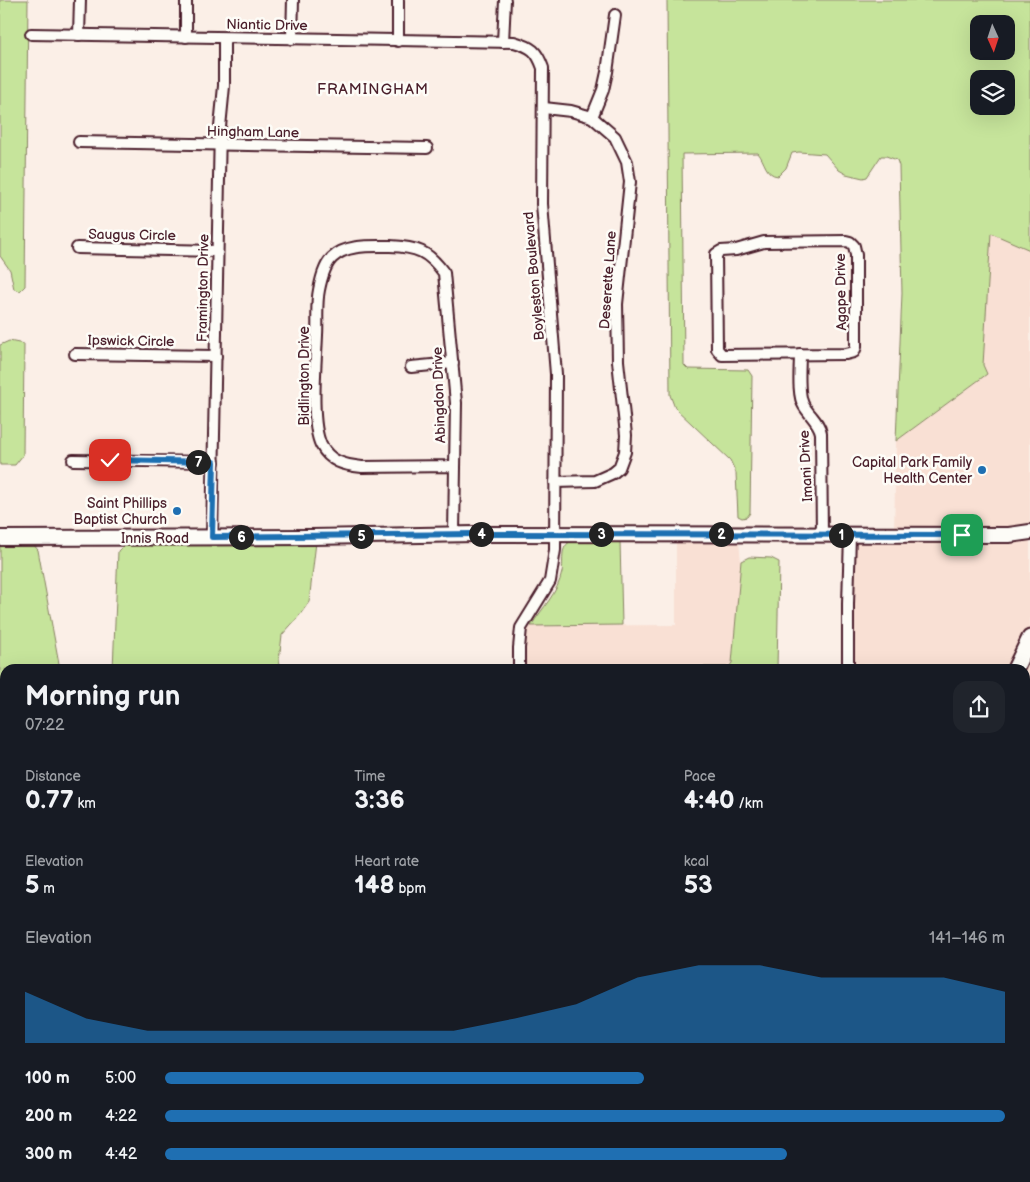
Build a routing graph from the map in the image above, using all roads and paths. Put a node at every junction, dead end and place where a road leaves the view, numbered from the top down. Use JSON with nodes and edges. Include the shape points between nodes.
{"nodes":[{"id":1,"x":80,"y":0,"type":"edge"},
{"id":2,"x":186,"y":0,"type":"edge"},
{"id":3,"x":293,"y":0,"type":"edge"},
{"id":4,"x":398,"y":0,"type":"edge"},
{"id":5,"x":505,"y":0,"type":"edge"},
{"id":6,"x":615,"y":15,"type":"dead end"},
{"id":7,"x":31,"y":34,"type":"dead end"},
{"id":8,"x":79,"y":35,"type":"junction"},
{"id":9,"x":186,"y":37,"type":"junction"},
{"id":10,"x":224,"y":39,"type":"junction"},
{"id":11,"x":292,"y":39,"type":"junction"},
{"id":12,"x":398,"y":40,"type":"junction"},
{"id":13,"x":503,"y":42,"type":"junction"},
{"id":14,"x":544,"y":108,"type":"junction"},
{"id":15,"x":592,"y":118,"type":"junction"},
{"id":16,"x":78,"y":142,"type":"dead end"},
{"id":17,"x":220,"y":145,"type":"junction"},
{"id":18,"x":427,"y":148,"type":"dead end"},
{"id":19,"x":77,"y":248,"type":"dead end"},
{"id":20,"x":217,"y":251,"type":"junction"},
{"id":21,"x":332,"y":258,"type":"joint"},
{"id":22,"x":75,"y":354,"type":"dead end"},
{"id":23,"x":800,"y":354,"type":"junction"},
{"id":24,"x":216,"y":356,"type":"junction"},
{"id":25,"x":453,"y":362,"type":"junction"},
{"id":26,"x":411,"y":367,"type":"dead end"},
{"id":27,"x":73,"y":460,"type":"dead end"},
{"id":28,"x":214,"y":462,"type":"junction"},
{"id":29,"x":454,"y":466,"type":"junction"},
{"id":30,"x":555,"y":482,"type":"junction"},
{"id":31,"x":1030,"y":532,"type":"edge"},
{"id":32,"x":554,"y":533,"type":"junction"},
{"id":33,"x":454,"y":534,"type":"junction"},
{"id":34,"x":822,"y":535,"type":"junction"},
{"id":35,"x":850,"y":535,"type":"junction"},
{"id":36,"x":212,"y":537,"type":"junction"},
{"id":37,"x":0,"y":538,"type":"edge"},
{"id":38,"x":1030,"y":638,"type":"edge"},
{"id":39,"x":519,"y":664,"type":"edge"},
{"id":40,"x":848,"y":664,"type":"edge"},
{"id":41,"x":1017,"y":664,"type":"edge"}],
"edges":[{"from":1,"to":8,"type":"street"},
{"from":2,"to":9,"type":"street"},
{"from":3,"to":11,"type":"street"},
{"from":4,"to":12,"type":"street"},
{"from":5,"to":13,"type":"street"},
{"from":6,"to":15,"type":"street","via":[[603,90]]},
{"from":7,"to":8,"type":"street","name":"Niantic Drive"},
{"from":8,"to":9,"type":"street","name":"Niantic Drive"},
{"from":9,"to":10,"type":"street","name":"Niantic Drive"},
{"from":10,"to":11,"type":"street","name":"Niantic Drive"},
{"from":10,"to":17,"type":"street","name":"Framington Drive"},
{"from":11,"to":12,"type":"street","name":"Niantic Drive"},
{"from":12,"to":13,"type":"street","name":"Niantic Drive"},
{"from":13,"to":14,"type":"street","name":"Boyleston Boulevard","via":[[528,46],[538,55],[543,68]]},
{"from":14,"to":15,"type":"street","name":"Deserette Lane","via":[[571,111]]},
{"from":14,"to":30,"type":"street","name":"Boyleston Boulevard","via":[[542,204],[556,374]]},
{"from":15,"to":30,"type":"street","name":"Deserette Lane","via":[[615,138],[627,162],[630,182],[617,304],[625,452],[619,468],[595,481]]},
{"from":16,"to":17,"type":"street","name":"Hingham Lane"},
{"from":17,"to":18,"type":"street","name":"Hingham Lane"},
{"from":17,"to":20,"type":"street","name":"Framington Drive"},
{"from":19,"to":20,"type":"street","name":"Saugus Circle"},
{"from":20,"to":24,"type":"street","name":"Framington Drive"},
{"from":21,"to":25,"type":"street","name":"Abingdon Drive","via":[[365,246],[420,250],[434,259],[444,273]]},
{"from":21,"to":29,"type":"street","name":"Bidlington Drive","via":[[325,268],[319,291],[315,421],[321,444],[330,458],[349,465]]},
{"from":22,"to":24,"type":"street","name":"Ipswick Circle"},
{"from":23,"to":23,"type":"street","name":"Agape Drive","via":[[854,352],[854,246],[846,240],[764,242],[716,254],[717,350],[722,355]]},
{"from":23,"to":34,"type":"street","name":"Imani Drive","via":[[801,399],[821,433]]},
{"from":24,"to":28,"type":"street","name":"Framington Drive"},
{"from":25,"to":26,"type":"street"},
{"from":25,"to":29,"type":"street","name":"Abingdon Drive","via":[[456,403]]},
{"from":27,"to":28,"type":"street"},
{"from":28,"to":36,"type":"street","name":"Framington Drive"},
{"from":29,"to":33,"type":"street","name":"Abingdon Drive"},
{"from":30,"to":32,"type":"street","name":"Boyleston Boulevard"},
{"from":31,"to":35,"type":"main road","name":"Innis Road"},
{"from":32,"to":33,"type":"main road","name":"Innis Road"},
{"from":32,"to":34,"type":"main road","name":"Innis Road"},
{"from":32,"to":39,"type":"street","name":"Boyleston Boulevard","via":[[550,581],[521,628]]},
{"from":33,"to":36,"type":"main road","name":"Innis Road"},
{"from":34,"to":35,"type":"main road","name":"Innis Road"},
{"from":35,"to":40,"type":"street"},
{"from":36,"to":37,"type":"main road","name":"Innis Road"},
{"from":38,"to":41,"type":"main road"}]}
